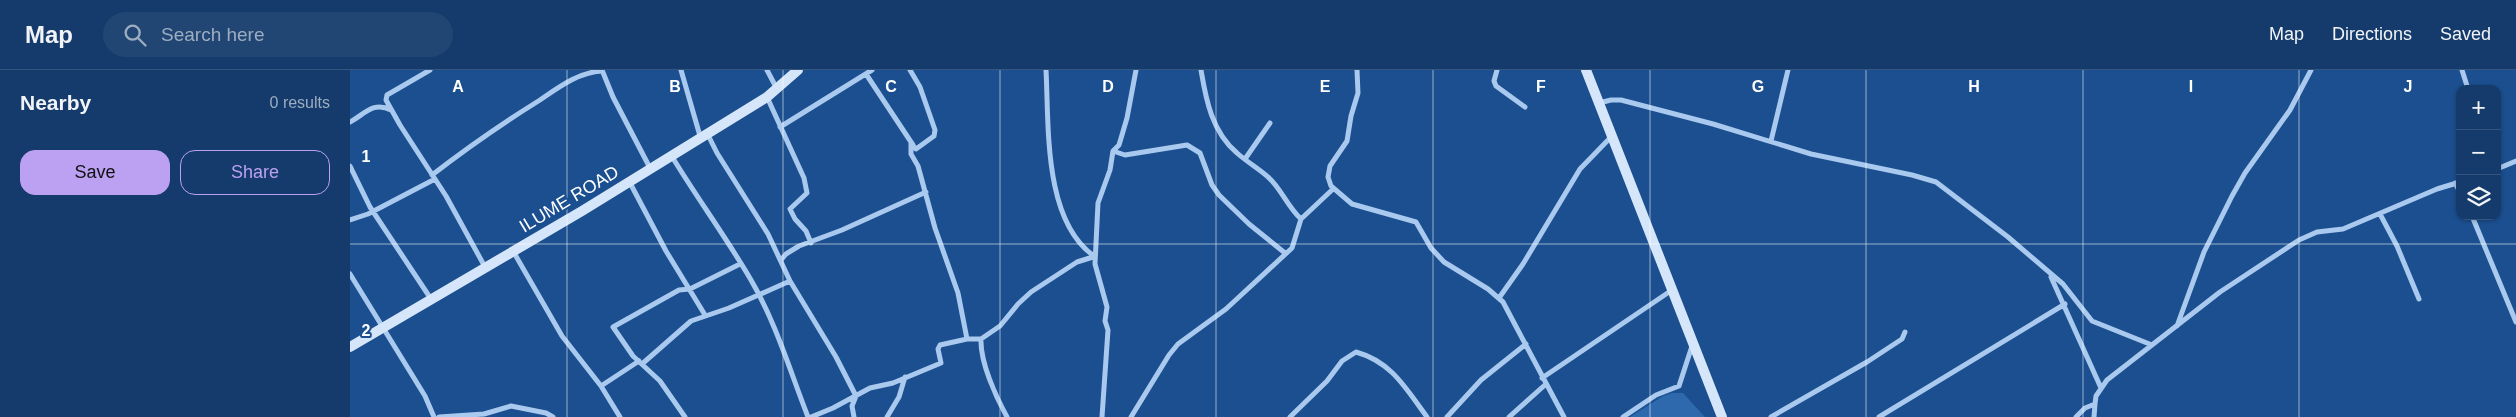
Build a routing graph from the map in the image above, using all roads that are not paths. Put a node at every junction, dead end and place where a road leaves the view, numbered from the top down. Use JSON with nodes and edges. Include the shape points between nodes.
{"nodes":[{"id":1,"x":430,"y":70,"type":"edge"},
{"id":2,"x":602,"y":70,"type":"edge"},
{"id":3,"x":681,"y":70,"type":"edge"},
{"id":4,"x":767,"y":70,"type":"edge"},
{"id":5,"x":798,"y":70,"type":"edge"},
{"id":6,"x":872,"y":70,"type":"edge"},
{"id":7,"x":910,"y":70,"type":"edge"},
{"id":8,"x":1046,"y":70,"type":"edge"},
{"id":9,"x":1136,"y":70,"type":"edge"},
{"id":10,"x":1201,"y":70,"type":"edge"},
{"id":11,"x":1357,"y":70,"type":"edge"},
{"id":12,"x":1497,"y":70,"type":"edge"},
{"id":13,"x":1586,"y":70,"type":"edge"},
{"id":14,"x":1788,"y":70,"type":"edge"},
{"id":15,"x":2311,"y":70,"type":"edge"},
{"id":16,"x":2462,"y":70,"type":"edge"},
{"id":17,"x":866,"y":74,"type":"junction"},
{"id":18,"x":2467,"y":85,"type":"edge"},
{"id":19,"x":778,"y":89,"type":"junction"},
{"id":20,"x":767,"y":97,"type":"junction"},
{"id":21,"x":1598,"y":103,"type":"junction"},
{"id":22,"x":1525,"y":107,"type":"dead end"},
{"id":23,"x":391,"y":110,"type":"junction"},
{"id":24,"x":350,"y":122,"type":"edge"},
{"id":25,"x":1270,"y":123,"type":"dead end"},
{"id":26,"x":780,"y":127,"type":"junction"},
{"id":27,"x":704,"y":134,"type":"junction"},
{"id":28,"x":1612,"y":136,"type":"junction"},
{"id":29,"x":1771,"y":141,"type":"junction"},
{"id":30,"x":916,"y":149,"type":"junction"},
{"id":31,"x":1114,"y":151,"type":"junction"},
{"id":32,"x":671,"y":154,"type":"junction"},
{"id":33,"x":1245,"y":159,"type":"junction"},
{"id":34,"x":2516,"y":161,"type":"edge"},
{"id":35,"x":350,"y":166,"type":"edge"},
{"id":36,"x":2501,"y":167,"type":"edge"},
{"id":37,"x":650,"y":168,"type":"junction"},
{"id":38,"x":352,"y":176,"type":"edge"},
{"id":39,"x":433,"y":177,"type":"junction"},
{"id":40,"x":629,"y":181,"type":"junction"},
{"id":41,"x":2456,"y":182,"type":"edge"},
{"id":42,"x":1334,"y":189,"type":"junction"},
{"id":43,"x":926,"y":192,"type":"junction"},
{"id":44,"x":373,"y":212,"type":"junction"},
{"id":45,"x":2380,"y":214,"type":"junction"},
{"id":46,"x":1301,"y":219,"type":"junction"},
{"id":47,"x":350,"y":220,"type":"edge"},
{"id":48,"x":2474,"y":220,"type":"edge"},
{"id":49,"x":811,"y":243,"type":"junction"},
{"id":50,"x":513,"y":251,"type":"junction"},
{"id":51,"x":1285,"y":253,"type":"junction"},
{"id":52,"x":1095,"y":256,"type":"junction"},
{"id":53,"x":781,"y":260,"type":"junction"},
{"id":54,"x":740,"y":264,"type":"junction"},
{"id":55,"x":485,"y":267,"type":"junction"},
{"id":56,"x":2046,"y":271,"type":"junction"},
{"id":57,"x":350,"y":274,"type":"edge"},
{"id":58,"x":790,"y":281,"type":"junction"},
{"id":59,"x":690,"y":288,"type":"junction"},
{"id":60,"x":1672,"y":290,"type":"junction"},
{"id":61,"x":759,"y":296,"type":"junction"},
{"id":62,"x":1499,"y":298,"type":"junction"},
{"id":63,"x":432,"y":299,"type":"junction"},
{"id":64,"x":2419,"y":299,"type":"dead end"},
{"id":65,"x":2065,"y":304,"type":"junction"},
{"id":66,"x":705,"y":315,"type":"junction"},
{"id":67,"x":2516,"y":322,"type":"edge"},
{"id":68,"x":381,"y":327,"type":"junction"},
{"id":69,"x":2177,"y":327,"type":"junction"},
{"id":70,"x":1905,"y":332,"type":"dead end"},
{"id":71,"x":966,"y":339,"type":"junction"},
{"id":72,"x":981,"y":339,"type":"junction"},
{"id":73,"x":1693,"y":343,"type":"junction"},
{"id":74,"x":1526,"y":344,"type":"junction"},
{"id":75,"x":2152,"y":345,"type":"junction"},
{"id":76,"x":350,"y":347,"type":"edge"},
{"id":77,"x":641,"y":362,"type":"junction"},
{"id":78,"x":905,"y":376,"type":"junction"},
{"id":79,"x":1542,"y":378,"type":"junction"},
{"id":80,"x":1546,"y":384,"type":"junction"},
{"id":81,"x":600,"y":386,"type":"junction"},
{"id":82,"x":2101,"y":388,"type":"junction"},
{"id":83,"x":856,"y":396,"type":"junction"},
{"id":84,"x":2095,"y":404,"type":"junction"},
{"id":85,"x":434,"y":417,"type":"edge"},
{"id":86,"x":438,"y":417,"type":"edge"},
{"id":87,"x":553,"y":417,"type":"edge"},
{"id":88,"x":620,"y":417,"type":"edge"},
{"id":89,"x":684,"y":417,"type":"edge"},
{"id":90,"x":809,"y":417,"type":"edge"},
{"id":91,"x":854,"y":417,"type":"edge"},
{"id":92,"x":887,"y":417,"type":"edge"},
{"id":93,"x":1008,"y":417,"type":"edge"},
{"id":94,"x":1102,"y":417,"type":"edge"},
{"id":95,"x":1131,"y":417,"type":"edge"},
{"id":96,"x":1290,"y":417,"type":"edge"},
{"id":97,"x":1428,"y":417,"type":"edge"},
{"id":98,"x":1447,"y":417,"type":"edge"},
{"id":99,"x":1509,"y":417,"type":"edge"},
{"id":100,"x":1564,"y":417,"type":"edge"},
{"id":101,"x":1623,"y":417,"type":"edge"},
{"id":102,"x":1722,"y":417,"type":"edge"},
{"id":103,"x":1771,"y":417,"type":"edge"},
{"id":104,"x":1879,"y":417,"type":"edge"},
{"id":105,"x":2076,"y":417,"type":"edge"},
{"id":106,"x":2094,"y":417,"type":"edge"}],
"edges":[{"from":1,"to":23,"type":"street","via":[[387,95]]},
{"from":2,"to":37,"type":"street"},
{"from":2,"to":39,"type":"street","via":[[591,71],[518,112]]},
{"from":3,"to":27,"type":"street"},
{"from":4,"to":19,"type":"street"},
{"from":5,"to":19,"type":"street","name":"ILUME ROAD"},
{"from":6,"to":17,"type":"street"},
{"from":7,"to":30,"type":"street","via":[[935,130],[934,136]]},
{"from":8,"to":52,"type":"street","via":[[1047,143],[1063,214],[1072,231]]},
{"from":9,"to":31,"type":"street","via":[[1127,118]]},
{"from":10,"to":33,"type":"street","via":[[1210,115],[1227,141]]},
{"from":11,"to":42,"type":"street","via":[[1358,94],[1347,141],[1330,166],[1328,177]]},
{"from":12,"to":22,"type":"street","via":[[1496,86]]},
{"from":13,"to":21,"type":"street"},
{"from":14,"to":29,"type":"street"},
{"from":15,"to":69,"type":"street","via":[[2290,110],[2245,172],[2232,196],[2204,252]]},
{"from":16,"to":18,"type":"street"},
{"from":17,"to":26,"type":"street"},
{"from":17,"to":30,"type":"street"},
{"from":19,"to":20,"type":"street","name":"ILUME ROAD"},
{"from":20,"to":26,"type":"street"},
{"from":20,"to":27,"type":"street","name":"ILUME ROAD"},
{"from":21,"to":28,"type":"street"},
{"from":21,"to":29,"type":"street","via":[[1621,100]]},
{"from":23,"to":24,"type":"street","via":[[374,106]]},
{"from":23,"to":39,"type":"street"},
{"from":25,"to":33,"type":"street"},
{"from":26,"to":49,"type":"street","via":[[804,178],[807,192],[790,209],[806,230]]},
{"from":27,"to":32,"type":"street","name":"ILUME ROAD"},
{"from":27,"to":53,"type":"street"},
{"from":28,"to":60,"type":"street"},
{"from":28,"to":62,"type":"street","via":[[1580,170],[1524,264]]},
{"from":29,"to":56,"type":"street","via":[[1811,154],[1936,182],[2008,237]]},
{"from":30,"to":43,"type":"street","via":[[911,143],[911,154]]},
{"from":31,"to":51,"type":"street","via":[[1125,155],[1187,145],[1194,147],[1200,153],[1219,195]]},
{"from":31,"to":52,"type":"street","via":[[1098,203]]},
{"from":32,"to":37,"type":"street","name":"ILUME ROAD"},
{"from":32,"to":54,"type":"street"},
{"from":33,"to":46,"type":"street","via":[[1269,177],[1289,208]]},
{"from":34,"to":36,"type":"street"},
{"from":35,"to":38,"type":"street"},
{"from":37,"to":40,"type":"street","name":"ILUME ROAD"},
{"from":38,"to":44,"type":"street"},
{"from":39,"to":44,"type":"street"},
{"from":39,"to":55,"type":"street"},
{"from":40,"to":50,"type":"street","name":"ILUME ROAD"},
{"from":40,"to":59,"type":"street","via":[[666,251]]},
{"from":41,"to":45,"type":"street"},
{"from":42,"to":46,"type":"street"},
{"from":42,"to":62,"type":"street","via":[[1352,204],[1416,222],[1431,248],[1444,262]]},
{"from":43,"to":49,"type":"street"},
{"from":43,"to":71,"type":"street","via":[[958,293]]},
{"from":44,"to":47,"type":"street"},
{"from":44,"to":63,"type":"street"},
{"from":45,"to":64,"type":"street"},
{"from":45,"to":69,"type":"street","via":[[2343,229],[2317,232],[2299,240],[2220,292]]},
{"from":46,"to":51,"type":"street","via":[[1292,248]]},
{"from":48,"to":67,"type":"street"},
{"from":49,"to":53,"type":"street","via":[[798,246]]},
{"from":50,"to":55,"type":"street","name":"ILUME ROAD"},
{"from":50,"to":81,"type":"street","via":[[562,336]]},
{"from":51,"to":95,"type":"street","via":[[1226,309],[1178,344]]},
{"from":52,"to":72,"type":"street","via":[[1077,262],[1031,292],[1000,326]]},
{"from":52,"to":94,"type":"street","via":[[1108,330]]},
{"from":53,"to":58,"type":"street"},
{"from":54,"to":59,"type":"street"},
{"from":54,"to":61,"type":"street"},
{"from":55,"to":63,"type":"street","name":"ILUME ROAD"},
{"from":56,"to":65,"type":"street"},
{"from":56,"to":75,"type":"street","via":[[2071,293],[2092,321]]},
{"from":57,"to":68,"type":"street"},
{"from":58,"to":61,"type":"street"},
{"from":58,"to":83,"type":"street"},
{"from":59,"to":66,"type":"street"},
{"from":59,"to":77,"type":"street","via":[[679,290],[615,324],[613,329]]},
{"from":60,"to":73,"type":"street"},
{"from":60,"to":79,"type":"street"},
{"from":61,"to":66,"type":"street"},
{"from":61,"to":90,"type":"street"},
{"from":62,"to":74,"type":"street"},
{"from":63,"to":68,"type":"street","name":"ILUME ROAD"},
{"from":65,"to":82,"type":"street"},
{"from":65,"to":104,"type":"street"},
{"from":66,"to":77,"type":"street","via":[[691,321]]},
{"from":68,"to":76,"type":"street","name":"ILUME ROAD"},
{"from":68,"to":85,"type":"street","via":[[425,396]]},
{"from":69,"to":75,"type":"street"},
{"from":70,"to":103,"type":"street","via":[[1902,339],[1867,362]]},
{"from":71,"to":72,"type":"street"},
{"from":71,"to":78,"type":"street","via":[[940,345],[941,362]]},
{"from":72,"to":93,"type":"street","via":[[980,351],[988,368],[988,378]]},
{"from":73,"to":101,"type":"street","via":[[1679,386]]},
{"from":73,"to":102,"type":"street"},
{"from":74,"to":79,"type":"street"},
{"from":74,"to":98,"type":"street","via":[[1481,380]]},
{"from":75,"to":82,"type":"street"},
{"from":77,"to":81,"type":"street"},
{"from":77,"to":89,"type":"street","via":[[660,381]]},
{"from":78,"to":83,"type":"street"},
{"from":78,"to":92,"type":"street","via":[[899,397]]},
{"from":79,"to":80,"type":"street"},
{"from":80,"to":99,"type":"street"},
{"from":80,"to":100,"type":"street"},
{"from":81,"to":88,"type":"street"},
{"from":82,"to":84,"type":"street"},
{"from":83,"to":90,"type":"street"},
{"from":83,"to":91,"type":"street","via":[[852,406]]},
{"from":84,"to":105,"type":"street"},
{"from":84,"to":106,"type":"street"},
{"from":86,"to":87,"type":"street","via":[[484,414],[512,406]]},
{"from":96,"to":97,"type":"street","via":[[1342,361],[1356,352],[1374,357],[1387,367]]}]}
